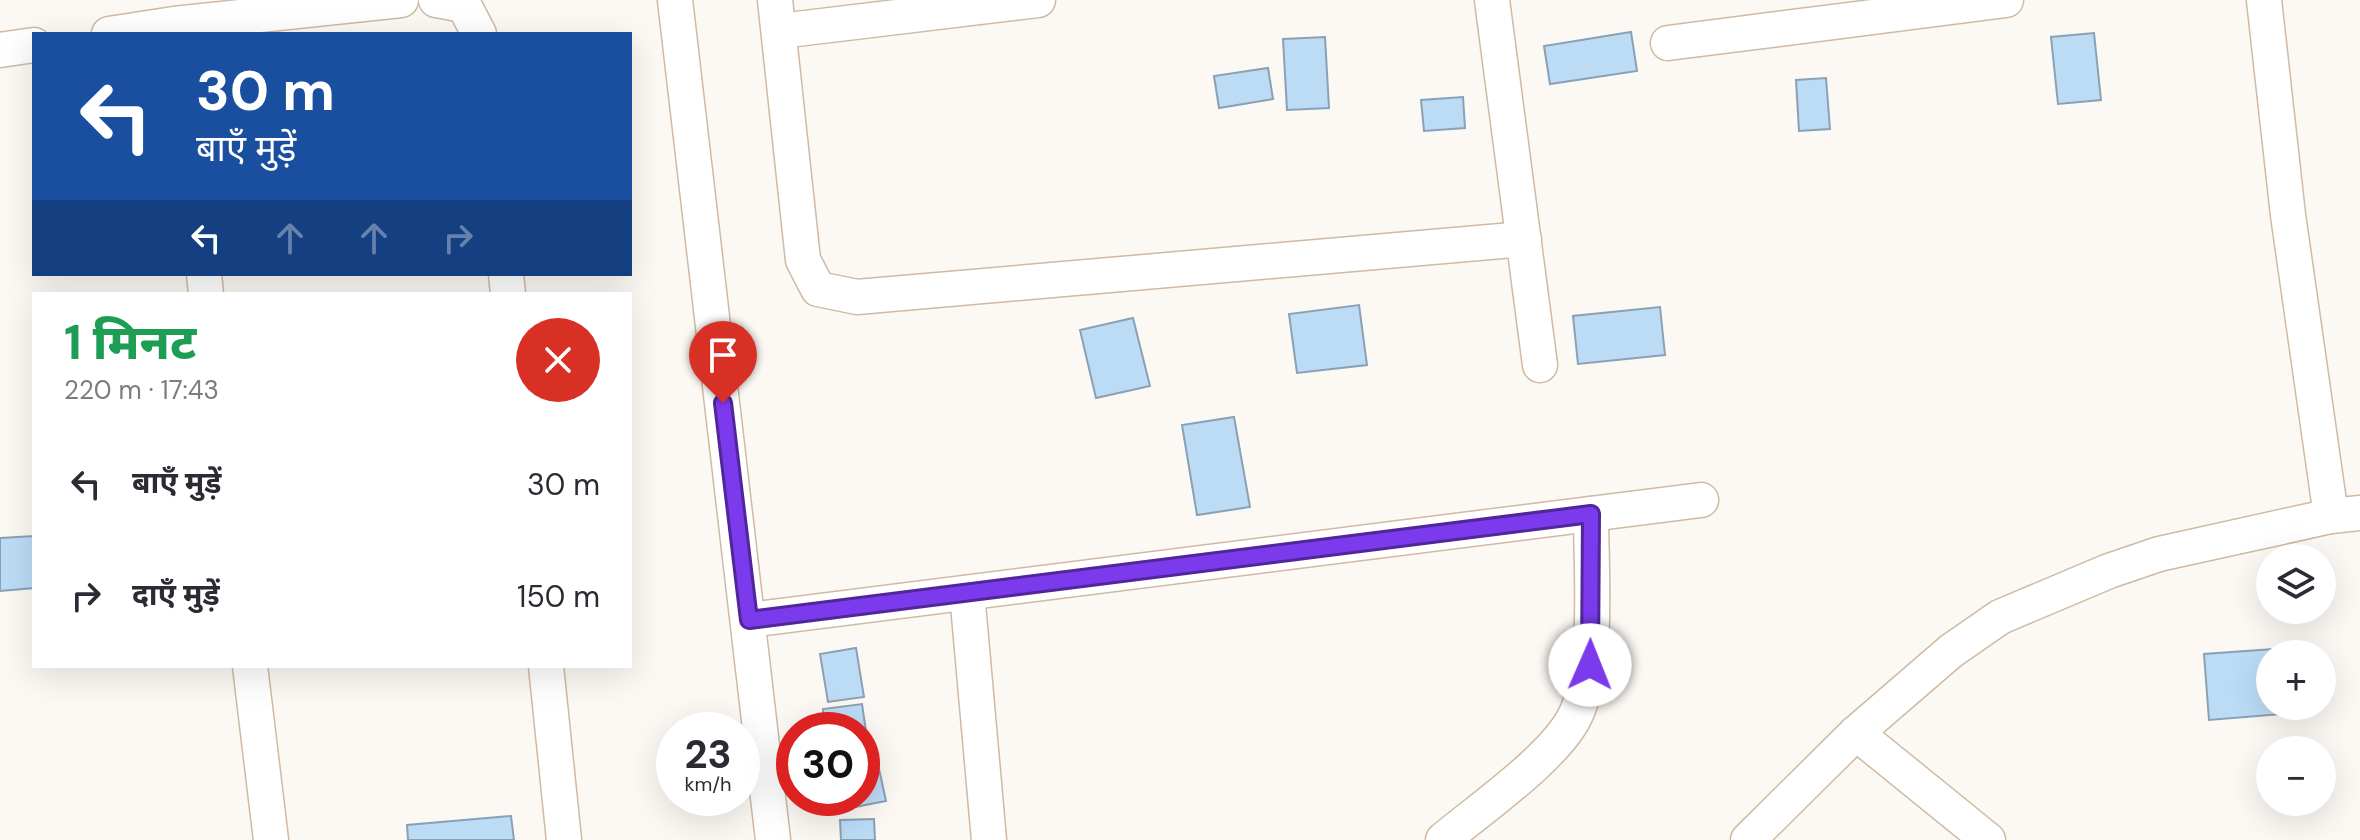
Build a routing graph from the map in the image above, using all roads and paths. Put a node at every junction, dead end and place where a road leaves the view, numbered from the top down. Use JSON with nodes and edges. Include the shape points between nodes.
{"nodes":[{"id":1,"x":401,"y":0,"type":"edge"},
{"id":2,"x":436,"y":0,"type":"edge"},
{"id":3,"x":675,"y":0,"type":"edge"},
{"id":4,"x":1038,"y":0,"type":"edge"},
{"id":5,"x":1492,"y":0,"type":"edge"},
{"id":6,"x":2006,"y":0,"type":"edge"},
{"id":7,"x":2264,"y":0,"type":"edge"},
{"id":8,"x":1791,"y":14,"type":"edge"},
{"id":9,"x":778,"y":16,"type":"edge"},
{"id":10,"x":175,"y":29,"type":"edge"},
{"id":11,"x":135,"y":32,"type":"edge"},
{"id":12,"x":478,"y":32,"type":"edge"},
{"id":13,"x":1668,"y":43,"type":"dead end"},
{"id":14,"x":32,"y":45,"type":"edge"},
{"id":15,"x":0,"y":50,"type":"edge"},
{"id":16,"x":1524,"y":239,"type":"junction"},
{"id":17,"x":1540,"y":365,"type":"dead end"},
{"id":18,"x":1701,"y":500,"type":"dead end"},
{"id":19,"x":1591,"y":514,"type":"junction"},
{"id":20,"x":2346,"y":515,"type":"edge"},
{"id":21,"x":967,"y":593,"type":"junction"},
{"id":22,"x":749,"y":620,"type":"junction"},
{"id":23,"x":250,"y":668,"type":"edge"},
{"id":24,"x":546,"y":668,"type":"edge"},
{"id":25,"x":1856,"y":733,"type":"junction"},
{"id":26,"x":271,"y":840,"type":"edge"},
{"id":27,"x":564,"y":840,"type":"edge"},
{"id":28,"x":773,"y":840,"type":"edge"},
{"id":29,"x":989,"y":840,"type":"edge"},
{"id":30,"x":1443,"y":840,"type":"edge"},
{"id":31,"x":1748,"y":840,"type":"edge"},
{"id":32,"x":1988,"y":840,"type":"edge"}],
"edges":[{"from":1,"to":10,"type":"street"},
{"from":2,"to":12,"type":"street","via":[[464,5]]},
{"from":3,"to":22,"type":"street"},
{"from":4,"to":9,"type":"street"},
{"from":5,"to":16,"type":"street"},
{"from":6,"to":8,"type":"street"},
{"from":7,"to":20,"type":"street","via":[[2288,215]]},
{"from":8,"to":13,"type":"street"},
{"from":9,"to":16,"type":"street","via":[[803,260],[818,289],[857,297]]},
{"from":10,"to":11,"type":"street"},
{"from":14,"to":15,"type":"street"},
{"from":16,"to":17,"type":"street"},
{"from":18,"to":19,"type":"street"},
{"from":19,"to":21,"type":"street"},
{"from":19,"to":30,"type":"street","via":[[1590,665],[1576,715],[1549,752]]},
{"from":20,"to":25,"type":"street","via":[[2159,554],[2000,617],[1951,651]]},
{"from":21,"to":22,"type":"street"},
{"from":21,"to":29,"type":"street"},
{"from":22,"to":28,"type":"street"},
{"from":23,"to":26,"type":"street"},
{"from":24,"to":27,"type":"street"},
{"from":25,"to":31,"type":"street"},
{"from":25,"to":32,"type":"street"}]}
